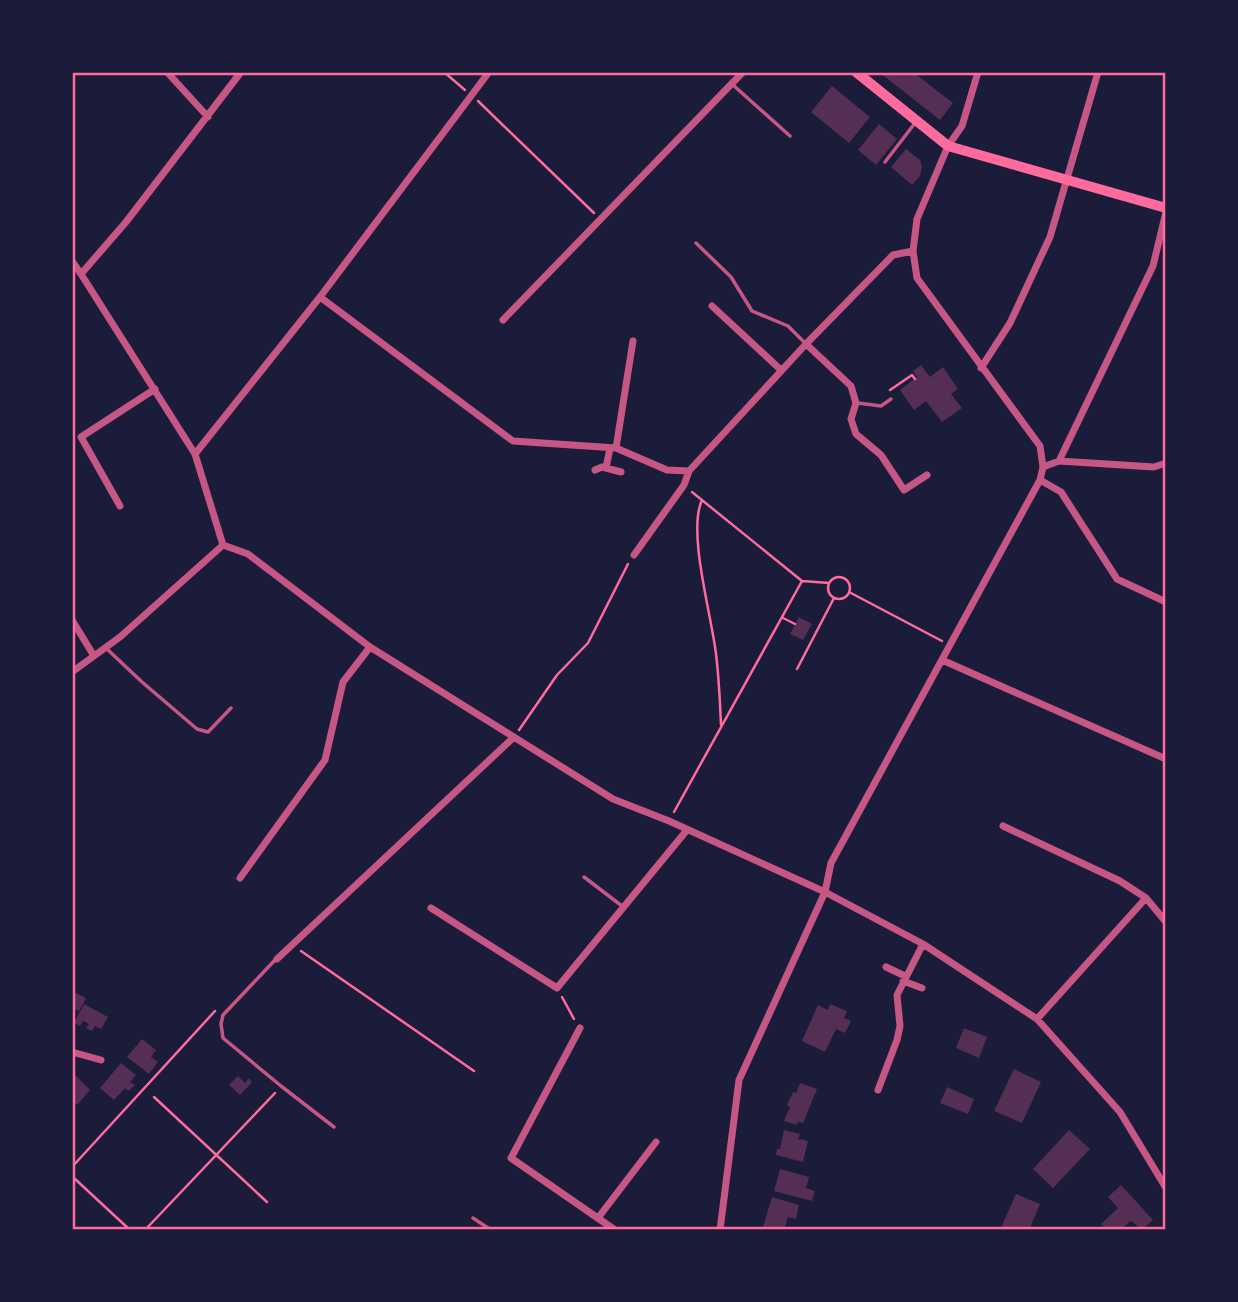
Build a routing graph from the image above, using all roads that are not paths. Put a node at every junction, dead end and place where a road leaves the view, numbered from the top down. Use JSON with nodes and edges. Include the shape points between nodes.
{"nodes":[{"id":1,"x":167,"y":72,"type":"edge"},
{"id":2,"x":241,"y":72,"type":"edge"},
{"id":3,"x":489,"y":72,"type":"edge"},
{"id":4,"x":743,"y":72,"type":"edge"},
{"id":5,"x":856,"y":72,"type":"edge"},
{"id":6,"x":978,"y":72,"type":"edge"},
{"id":7,"x":1097,"y":72,"type":"edge"},
{"id":8,"x":732,"y":83,"type":"junction"},
{"id":9,"x":208,"y":117,"type":"junction"},
{"id":10,"x":916,"y":121,"type":"junction"},
{"id":11,"x":790,"y":136,"type":"dead end"},
{"id":12,"x":948,"y":146,"type":"junction"},
{"id":13,"x":886,"y":162,"type":"dead end"},
{"id":14,"x":1067,"y":179,"type":"junction"},
{"id":15,"x":1166,"y":210,"type":"edge"},
{"id":16,"x":696,"y":243,"type":"dead end"},
{"id":17,"x":913,"y":251,"type":"junction"},
{"id":18,"x":72,"y":261,"type":"edge"},
{"id":19,"x":81,"y":274,"type":"junction"},
{"id":20,"x":320,"y":297,"type":"junction"},
{"id":21,"x":712,"y":306,"type":"dead end"},
{"id":22,"x":503,"y":320,"type":"dead end"},
{"id":23,"x":633,"y":341,"type":"dead end"},
{"id":24,"x":806,"y":344,"type":"junction"},
{"id":25,"x":981,"y":368,"type":"junction"},
{"id":26,"x":782,"y":370,"type":"junction"},
{"id":27,"x":155,"y":390,"type":"junction"},
{"id":28,"x":891,"y":398,"type":"dead end"},
{"id":29,"x":856,"y":403,"type":"junction"},
{"id":30,"x":613,"y":448,"type":"junction"},
{"id":31,"x":195,"y":454,"type":"junction"},
{"id":32,"x":1059,"y":461,"type":"junction"},
{"id":33,"x":1166,"y":463,"type":"edge"},
{"id":34,"x":1043,"y":467,"type":"junction"},
{"id":35,"x":606,"y":468,"type":"junction"},
{"id":36,"x":595,"y":470,"type":"dead end"},
{"id":37,"x":689,"y":471,"type":"junction"},
{"id":38,"x":621,"y":472,"type":"dead end"},
{"id":39,"x":927,"y":475,"type":"dead end"},
{"id":40,"x":1040,"y":480,"type":"junction"},
{"id":41,"x":120,"y":506,"type":"dead end"},
{"id":42,"x":223,"y":545,"type":"junction"},
{"id":43,"x":634,"y":555,"type":"road end"},
{"id":44,"x":1166,"y":602,"type":"edge"},
{"id":45,"x":72,"y":620,"type":"edge"},
{"id":46,"x":106,"y":647,"type":"junction"},
{"id":47,"x":370,"y":647,"type":"junction"},
{"id":48,"x":94,"y":656,"type":"junction"},
{"id":49,"x":942,"y":660,"type":"junction"},
{"id":50,"x":72,"y":672,"type":"edge"},
{"id":51,"x":231,"y":708,"type":"dead end"},
{"id":52,"x":514,"y":737,"type":"junction"},
{"id":53,"x":1166,"y":759,"type":"edge"},
{"id":54,"x":1003,"y":826,"type":"dead end"},
{"id":55,"x":687,"y":830,"type":"junction"},
{"id":56,"x":584,"y":877,"type":"dead end"},
{"id":57,"x":240,"y":878,"type":"dead end"},
{"id":58,"x":825,"y":892,"type":"junction"},
{"id":59,"x":1146,"y":898,"type":"junction"},
{"id":60,"x":624,"y":907,"type":"junction"},
{"id":61,"x":431,"y":908,"type":"dead end"},
{"id":62,"x":1166,"y":922,"type":"edge"},
{"id":63,"x":923,"y":944,"type":"junction"},
{"id":64,"x":277,"y":958,"type":"joint"},
{"id":65,"x":886,"y":967,"type":"dead end"},
{"id":66,"x":904,"y":979,"type":"junction"},
{"id":67,"x":922,"y":988,"type":"dead end"},
{"id":68,"x":1037,"y":1019,"type":"junction"},
{"id":69,"x":580,"y":1028,"type":"road end"},
{"id":70,"x":72,"y":1052,"type":"edge"},
{"id":71,"x":101,"y":1060,"type":"dead end"},
{"id":72,"x":878,"y":1090,"type":"dead end"},
{"id":73,"x":334,"y":1126,"type":"dead end"},
{"id":74,"x":656,"y":1142,"type":"dead end"},
{"id":75,"x":1166,"y":1188,"type":"edge"},
{"id":76,"x":473,"y":1218,"type":"dead end"},
{"id":77,"x":598,"y":1218,"type":"junction"},
{"id":78,"x":491,"y":1230,"type":"edge"},
{"id":79,"x":615,"y":1230,"type":"edge"},
{"id":80,"x":720,"y":1230,"type":"edge"}],
"edges":[{"from":1,"to":9,"type":"street"},
{"from":2,"to":9,"type":"street"},
{"from":3,"to":20,"type":"street"},
{"from":4,"to":8,"type":"street"},
{"from":5,"to":10,"type":"main road"},
{"from":6,"to":12,"type":"street","via":[[962,126]]},
{"from":7,"to":14,"type":"street"},
{"from":8,"to":11,"type":"lane"},
{"from":8,"to":22,"type":"street"},
{"from":9,"to":19,"type":"street"},
{"from":10,"to":12,"type":"main road"},
{"from":10,"to":13,"type":"lane"},
{"from":12,"to":14,"type":"main road"},
{"from":12,"to":17,"type":"street","via":[[916,219]]},
{"from":14,"to":15,"type":"main road"},
{"from":14,"to":25,"type":"street","via":[[1050,237],[1010,323]]},
{"from":15,"to":32,"type":"street","via":[[1153,266]]},
{"from":16,"to":24,"type":"lane","via":[[731,277],[752,311],[788,326]]},
{"from":17,"to":24,"type":"street","via":[[893,256]]},
{"from":17,"to":25,"type":"street","via":[[917,278]]},
{"from":18,"to":19,"type":"street"},
{"from":19,"to":27,"type":"street"},
{"from":20,"to":30,"type":"street","via":[[513,441]]},
{"from":20,"to":31,"type":"street"},
{"from":21,"to":26,"type":"street"},
{"from":23,"to":30,"type":"street"},
{"from":24,"to":26,"type":"street"},
{"from":24,"to":29,"type":"street","via":[[851,386]]},
{"from":25,"to":34,"type":"street","via":[[1040,446]]},
{"from":26,"to":37,"type":"street"},
{"from":27,"to":31,"type":"street"},
{"from":27,"to":41,"type":"street","via":[[81,438]]},
{"from":28,"to":29,"type":"lane","via":[[881,406]]},
{"from":29,"to":39,"type":"street","via":[[851,419],[856,434],[881,455],[904,490]]},
{"from":30,"to":35,"type":"street"},
{"from":30,"to":37,"type":"street","via":[[667,470]]},
{"from":31,"to":42,"type":"street"},
{"from":32,"to":33,"type":"street","via":[[1154,467]]},
{"from":32,"to":34,"type":"street"},
{"from":34,"to":40,"type":"street"},
{"from":35,"to":36,"type":"street"},
{"from":35,"to":38,"type":"street"},
{"from":37,"to":43,"type":"street"},
{"from":40,"to":44,"type":"street","via":[[1061,492],[1117,579]]},
{"from":40,"to":49,"type":"street"},
{"from":42,"to":46,"type":"street"},
{"from":42,"to":47,"type":"street","via":[[248,554]]},
{"from":45,"to":48,"type":"street"},
{"from":46,"to":48,"type":"street"},
{"from":46,"to":51,"type":"lane","via":[[197,729],[208,732]]},
{"from":47,"to":52,"type":"street"},
{"from":47,"to":57,"type":"street","via":[[343,682],[326,760]]},
{"from":48,"to":50,"type":"street"},
{"from":49,"to":53,"type":"street"},
{"from":49,"to":58,"type":"street","via":[[831,863]]},
{"from":52,"to":55,"type":"street","via":[[613,799]]},
{"from":52,"to":64,"type":"street"},
{"from":54,"to":59,"type":"street"},
{"from":55,"to":58,"type":"street"},
{"from":55,"to":60,"type":"street"},
{"from":56,"to":60,"type":"lane"},
{"from":58,"to":63,"type":"street"},
{"from":58,"to":80,"type":"street","via":[[739,1080]]},
{"from":59,"to":62,"type":"street"},
{"from":59,"to":68,"type":"street"},
{"from":60,"to":61,"type":"street","via":[[557,988]]},
{"from":63,"to":66,"type":"street"},
{"from":63,"to":68,"type":"street"},
{"from":64,"to":73,"type":"lane","via":[[223,1015],[223,1038]]},
{"from":65,"to":66,"type":"street"},
{"from":66,"to":67,"type":"street"},
{"from":66,"to":72,"type":"street","via":[[897,995],[897,1040]]},
{"from":68,"to":75,"type":"street","via":[[1121,1112]]},
{"from":69,"to":77,"type":"street","via":[[511,1158]]},
{"from":70,"to":71,"type":"street"},
{"from":74,"to":77,"type":"street"},
{"from":76,"to":78,"type":"lane"},
{"from":77,"to":79,"type":"street"}]}
